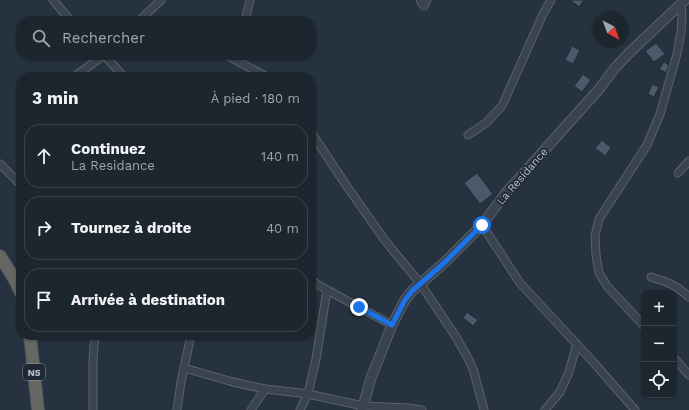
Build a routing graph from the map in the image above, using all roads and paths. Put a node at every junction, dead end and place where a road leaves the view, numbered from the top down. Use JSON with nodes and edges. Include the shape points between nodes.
{"nodes":[{"id":1,"x":53,"y":0,"type":"edge"},
{"id":2,"x":161,"y":0,"type":"edge"},
{"id":3,"x":250,"y":0,"type":"edge"},
{"id":4,"x":420,"y":0,"type":"edge"},
{"id":5,"x":427,"y":0,"type":"edge"},
{"id":6,"x":551,"y":0,"type":"edge"},
{"id":7,"x":683,"y":1,"type":"edge"},
{"id":8,"x":66,"y":16,"type":"edge"},
{"id":9,"x":145,"y":16,"type":"edge"},
{"id":10,"x":246,"y":16,"type":"edge"},
{"id":11,"x":97,"y":60,"type":"edge"},
{"id":12,"x":109,"y":60,"type":"edge"},
{"id":13,"x":236,"y":60,"type":"edge"},
{"id":14,"x":81,"y":72,"type":"edge"},
{"id":15,"x":119,"y":72,"type":"edge"},
{"id":16,"x":258,"y":72,"type":"edge"},
{"id":17,"x":468,"y":135,"type":"dead end"},
{"id":18,"x":316,"y":140,"type":"edge"},
{"id":19,"x":689,"y":162,"type":"edge"},
{"id":20,"x":0,"y":164,"type":"edge"},
{"id":21,"x":678,"y":173,"type":"dead end"},
{"id":22,"x":16,"y":180,"type":"edge"},
{"id":23,"x":482,"y":225,"type":"junction"},
{"id":24,"x":0,"y":256,"type":"edge"},
{"id":25,"x":652,"y":277,"type":"dead end"},
{"id":26,"x":16,"y":282,"type":"edge"},
{"id":27,"x":316,"y":283,"type":"edge"},
{"id":28,"x":420,"y":283,"type":"junction"},
{"id":29,"x":327,"y":290,"type":"junction"},
{"id":30,"x":689,"y":297,"type":"edge"},
{"id":31,"x":641,"y":323,"type":"edge"},
{"id":32,"x":392,"y":325,"type":"junction"},
{"id":33,"x":31,"y":340,"type":"edge"},
{"id":34,"x":95,"y":340,"type":"edge"},
{"id":35,"x":190,"y":340,"type":"edge"},
{"id":36,"x":577,"y":344,"type":"junction"},
{"id":37,"x":677,"y":361,"type":"edge"},
{"id":38,"x":184,"y":368,"type":"junction"},
{"id":39,"x":689,"y":375,"type":"edge"},
{"id":40,"x":265,"y":389,"type":"junction"},
{"id":41,"x":308,"y":394,"type":"junction"},
{"id":42,"x":363,"y":408,"type":"edge"},
{"id":43,"x":38,"y":410,"type":"edge"},
{"id":44,"x":93,"y":410,"type":"edge"},
{"id":45,"x":177,"y":410,"type":"edge"},
{"id":46,"x":251,"y":410,"type":"edge"},
{"id":47,"x":300,"y":410,"type":"edge"},
{"id":48,"x":422,"y":410,"type":"edge"},
{"id":49,"x":484,"y":410,"type":"edge"},
{"id":50,"x":545,"y":410,"type":"edge"},
{"id":51,"x":635,"y":410,"type":"edge"}],
"edges":[{"from":1,"to":8,"type":"street"},
{"from":2,"to":9,"type":"street"},
{"from":3,"to":10,"type":"street"},
{"from":4,"to":5,"type":"street","via":[[424,6]]},
{"from":6,"to":17,"type":"street","via":[[502,106],[486,123]]},
{"from":7,"to":23,"type":"street","name":"La Residance","via":[[629,52],[505,194]]},
{"from":7,"to":31,"type":"street","via":[[677,54],[660,114],[647,145],[599,219],[595,236],[599,273],[607,286]]},
{"from":11,"to":14,"type":"street"},
{"from":12,"to":15,"type":"street"},
{"from":13,"to":16,"type":"street"},
{"from":18,"to":28,"type":"street","via":[[386,242]]},
{"from":19,"to":21,"type":"street"},
{"from":20,"to":22,"type":"street"},
{"from":23,"to":28,"type":"street","name":"La Residance"},
{"from":23,"to":36,"type":"street","via":[[520,283]]},
{"from":24,"to":26,"type":"highway"},
{"from":25,"to":30,"type":"street","via":[[669,282]]},
{"from":27,"to":29,"type":"street"},
{"from":28,"to":32,"type":"street","name":"La Residance","via":[[405,300]]},
{"from":28,"to":49,"type":"street","via":[[469,360]]},
{"from":29,"to":32,"type":"street"},
{"from":29,"to":41,"type":"street"},
{"from":32,"to":42,"type":"street","name":"La Residance","via":[[371,378]]},
{"from":33,"to":43,"type":"highway","number":"N5"},
{"from":34,"to":44,"type":"street"},
{"from":35,"to":38,"type":"street"},
{"from":36,"to":50,"type":"street","via":[[560,392]]},
{"from":36,"to":51,"type":"street"},
{"from":37,"to":39,"type":"street"},
{"from":38,"to":40,"type":"street"},
{"from":38,"to":45,"type":"street"},
{"from":40,"to":41,"type":"street"},
{"from":40,"to":46,"type":"street"},
{"from":41,"to":42,"type":"street"},
{"from":41,"to":47,"type":"street"},
{"from":42,"to":48,"type":"street"}]}
